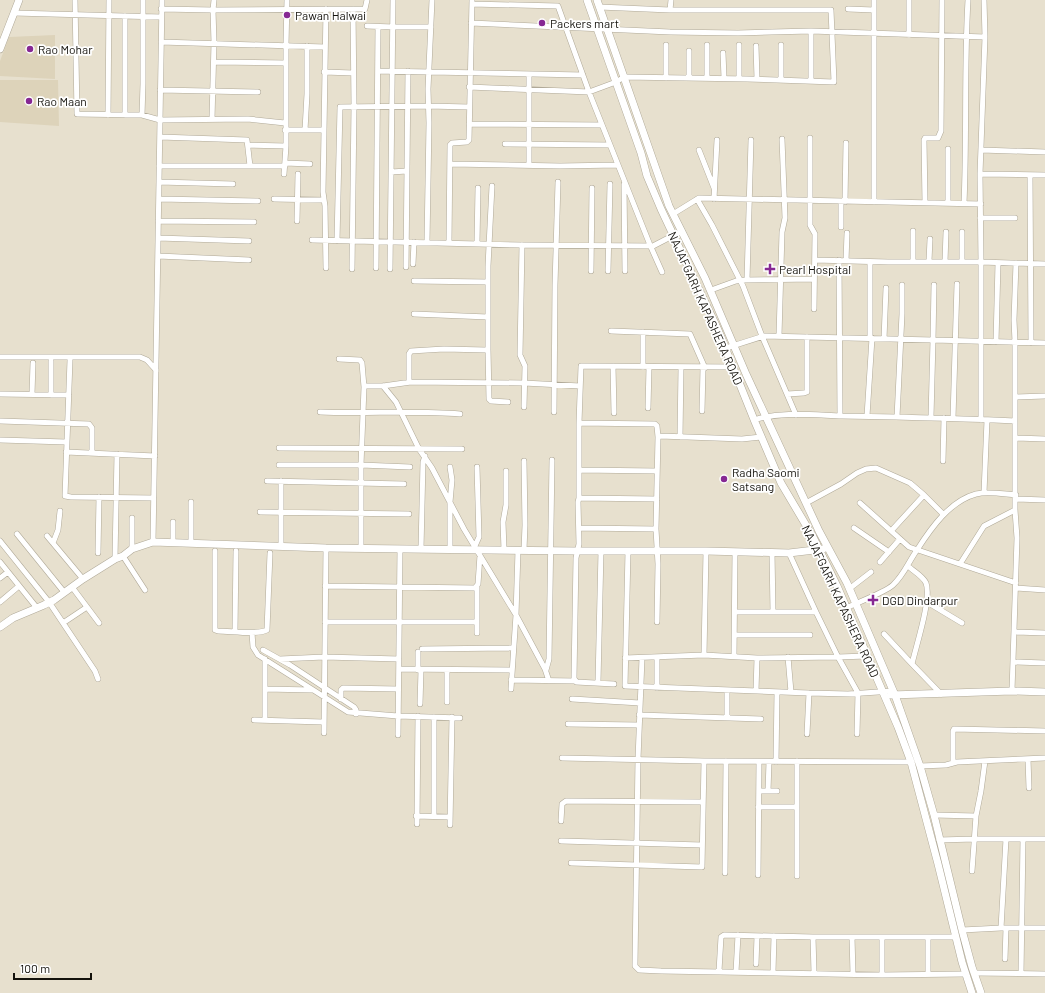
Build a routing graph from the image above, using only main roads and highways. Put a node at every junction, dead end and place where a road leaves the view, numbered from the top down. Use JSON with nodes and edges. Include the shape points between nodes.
{"nodes":[{"id":1,"x":19,"y":0,"type":"edge"},
{"id":2,"x":587,"y":0,"type":"edge"},
{"id":3,"x":598,"y":4,"type":"edge"},
{"id":4,"x":2,"y":39,"type":"edge"},
{"id":5,"x":0,"y":49,"type":"edge"},
{"id":6,"x":669,"y":206,"type":"junction"},
{"id":7,"x":661,"y":209,"type":"junction"},
{"id":8,"x":827,"y":548,"type":"junction"},
{"id":9,"x":819,"y":550,"type":"junction"},
{"id":10,"x":0,"y":627,"type":"edge"},
{"id":11,"x":1045,"y":692,"type":"edge"},
{"id":12,"x":894,"y":693,"type":"junction"},
{"id":13,"x":885,"y":694,"type":"junction"},
{"id":14,"x":924,"y":781,"type":"junction"},
{"id":15,"x":916,"y":782,"type":"junction"},
{"id":16,"x":946,"y":881,"type":"junction"},
{"id":17,"x":951,"y":903,"type":"junction"},
{"id":18,"x":972,"y":993,"type":"edge"},
{"id":19,"x":982,"y":993,"type":"edge"}],
"edges":[{"from":1,"to":4,"type":"main road"},
{"from":2,"to":7,"type":"main road","name":"NAJAFGARH KAPASHERA ROAD","via":[[647,176]]},
{"from":3,"to":6,"type":"main road","name":"NAJAFGARH KAPASHERA ROAD"},
{"from":4,"to":5,"type":"main road"},
{"from":6,"to":7,"type":"main road"},
{"from":6,"to":8,"type":"main road","name":"NAJAFGARH KAPASHERA ROAD","via":[[711,290],[746,374]]},
{"from":7,"to":9,"type":"main road","name":"NAJAFGARH KAPASHERA ROAD","via":[[726,348],[781,483]]},
{"from":8,"to":9,"type":"main road"},
{"from":8,"to":12,"type":"main road","name":"NAJAFGARH KAPASHERA ROAD","via":[[849,589]]},
{"from":9,"to":10,"type":"main road","via":[[790,553],[551,551],[326,548],[153,542],[132,549],[49,602],[13,618]]},
{"from":9,"to":13,"type":"main road","name":"NAJAFGARH KAPASHERA ROAD"},
{"from":11,"to":12,"type":"main road"},
{"from":12,"to":13,"type":"main road"},
{"from":12,"to":14,"type":"main road","name":"NAJAFGARH KAPASHERA ROAD"},
{"from":13,"to":15,"type":"main road","name":"NAJAFGARH KAPASHERA ROAD"},
{"from":14,"to":15,"type":"main road"},
{"from":14,"to":16,"type":"main road","name":"NAJAFGARH KAPASHERA ROAD","via":[[934,815]]},
{"from":15,"to":16,"type":"main road","name":"NAJAFGARH KAPASHERA ROAD"},
{"from":16,"to":17,"type":"main road","name":"NAJAFGARH KAPASHERA ROAD"},
{"from":17,"to":18,"type":"main road","name":"NAJAFGARH KAPASHERA ROAD","via":[[955,937]]},
{"from":17,"to":19,"type":"main road","name":"NAJAFGARH KAPASHERA ROAD"}]}
